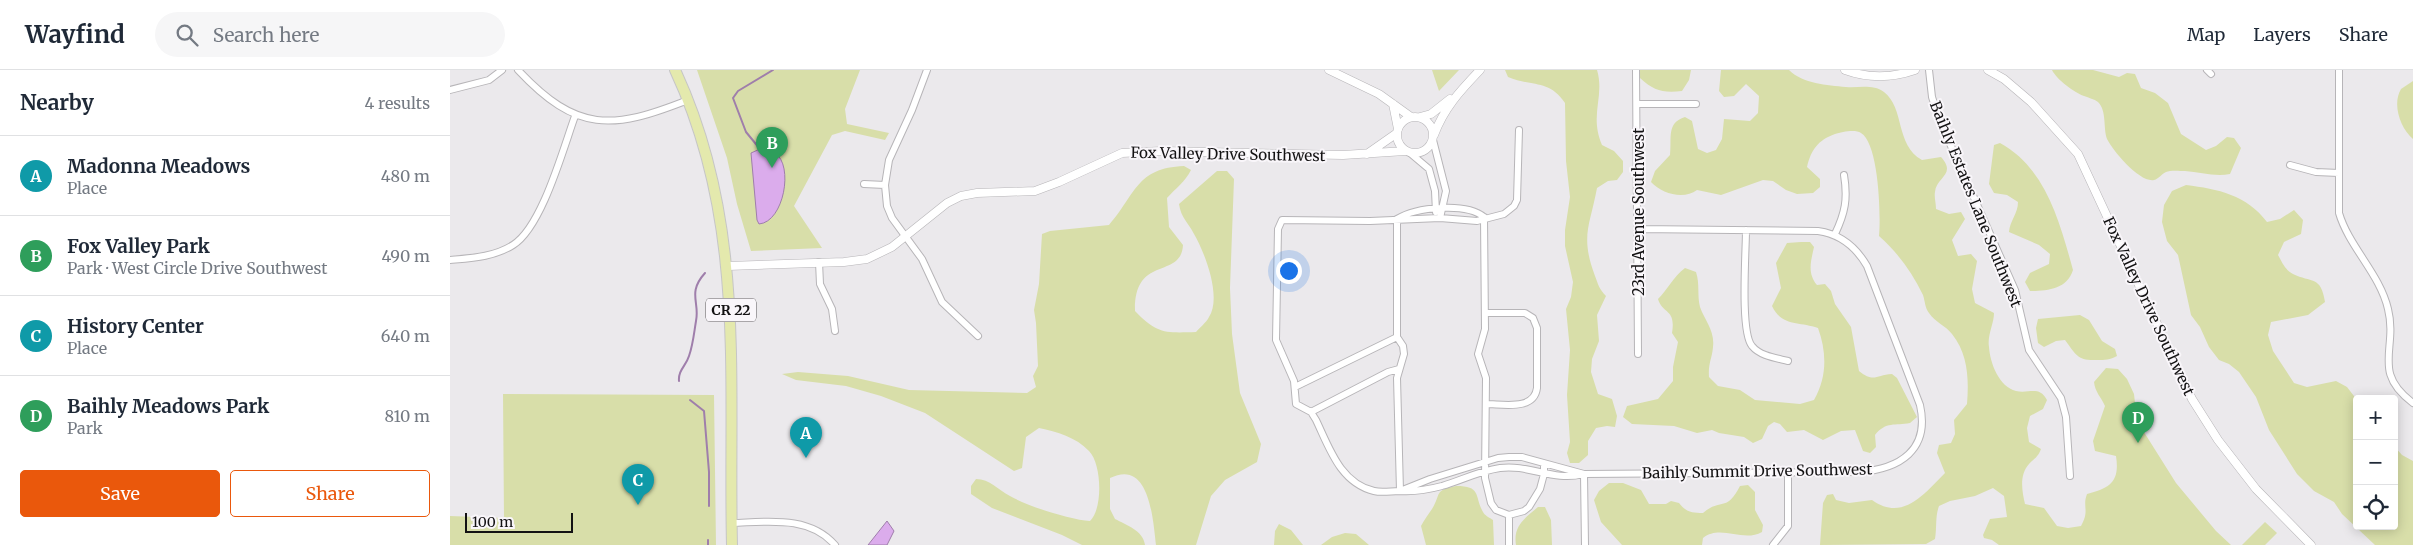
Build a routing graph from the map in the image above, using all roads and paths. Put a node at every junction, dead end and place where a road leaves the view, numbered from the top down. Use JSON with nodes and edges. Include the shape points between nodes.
{"nodes":[{"id":1,"x":502,"y":70,"type":"edge"},
{"id":2,"x":518,"y":70,"type":"edge"},
{"id":3,"x":675,"y":70,"type":"edge"},
{"id":4,"x":927,"y":70,"type":"edge"},
{"id":5,"x":1329,"y":70,"type":"edge"},
{"id":6,"x":1480,"y":70,"type":"edge"},
{"id":7,"x":1636,"y":70,"type":"edge"},
{"id":8,"x":1844,"y":70,"type":"edge"},
{"id":9,"x":1914,"y":70,"type":"edge"},
{"id":10,"x":1929,"y":70,"type":"edge"},
{"id":11,"x":1988,"y":70,"type":"edge"},
{"id":12,"x":2339,"y":70,"type":"edge"},
{"id":13,"x":450,"y":90,"type":"edge"},
{"id":14,"x":1454,"y":97,"type":"junction"},
{"id":15,"x":688,"y":100,"type":"junction"},
{"id":16,"x":1393,"y":104,"type":"junction"},
{"id":17,"x":1637,"y":104,"type":"junction"},
{"id":18,"x":1696,"y":104,"type":"dead end"},
{"id":19,"x":575,"y":116,"type":"junction"},
{"id":20,"x":1411,"y":117,"type":"junction"},
{"id":21,"x":1420,"y":117,"type":"junction"},
{"id":22,"x":1519,"y":130,"type":"dead end"},
{"id":23,"x":1397,"y":131,"type":"junction"},
{"id":24,"x":1433,"y":138,"type":"junction"},
{"id":25,"x":1408,"y":152,"type":"junction"},
{"id":26,"x":1368,"y":154,"type":"junction"},
{"id":27,"x":2290,"y":165,"type":"dead end"},
{"id":28,"x":2339,"y":173,"type":"junction"},
{"id":29,"x":1844,"y":175,"type":"dead end"},
{"id":30,"x":864,"y":184,"type":"dead end"},
{"id":31,"x":885,"y":185,"type":"junction"},
{"id":32,"x":1444,"y":208,"type":"junction"},
{"id":33,"x":1435,"y":209,"type":"junction"},
{"id":34,"x":1440,"y":218,"type":"junction"},
{"id":35,"x":1484,"y":218,"type":"junction"},
{"id":36,"x":1397,"y":219,"type":"junction"},
{"id":37,"x":1638,"y":229,"type":"junction"},
{"id":38,"x":1746,"y":230,"type":"junction"},
{"id":39,"x":1835,"y":234,"type":"junction"},
{"id":40,"x":906,"y":236,"type":"junction"},
{"id":41,"x":450,"y":260,"type":"edge"},
{"id":42,"x":819,"y":262,"type":"junction"},
{"id":43,"x":728,"y":266,"type":"junction"},
{"id":44,"x":1485,"y":312,"type":"junction"},
{"id":45,"x":835,"y":331,"type":"dead end"},
{"id":46,"x":978,"y":336,"type":"dead end"},
{"id":47,"x":1397,"y":337,"type":"junction"},
{"id":48,"x":1638,"y":354,"type":"dead end"},
{"id":49,"x":1788,"y":361,"type":"dead end"},
{"id":50,"x":1399,"y":369,"type":"junction"},
{"id":51,"x":1295,"y":387,"type":"junction"},
{"id":52,"x":2413,"y":403,"type":"edge"},
{"id":53,"x":1486,"y":404,"type":"junction"},
{"id":54,"x":1311,"y":412,"type":"junction"},
{"id":55,"x":1485,"y":462,"type":"junction"},
{"id":56,"x":1544,"y":464,"type":"junction"},
{"id":57,"x":1485,"y":470,"type":"junction"},
{"id":58,"x":1788,"y":472,"type":"junction"},
{"id":59,"x":1544,"y":474,"type":"junction"},
{"id":60,"x":1584,"y":474,"type":"junction"},
{"id":61,"x":2070,"y":476,"type":"dead end"},
{"id":62,"x":1400,"y":492,"type":"junction"},
{"id":63,"x":1509,"y":515,"type":"junction"},
{"id":64,"x":732,"y":522,"type":"junction"},
{"id":65,"x":732,"y":545,"type":"edge"},
{"id":66,"x":835,"y":545,"type":"edge"},
{"id":67,"x":1509,"y":545,"type":"edge"},
{"id":68,"x":1585,"y":545,"type":"edge"},
{"id":69,"x":1773,"y":545,"type":"edge"},
{"id":70,"x":2311,"y":545,"type":"edge"}],
"edges":[{"from":1,"to":13,"type":"street","via":[[489,80]]},
{"from":2,"to":19,"type":"street","via":[[543,95]]},
{"from":3,"to":15,"type":"main road","number":"CR 22"},
{"from":4,"to":31,"type":"street","via":[[889,160]]},
{"from":5,"to":16,"type":"street","via":[[1374,91]]},
{"from":6,"to":14,"type":"street"},
{"from":7,"to":17,"type":"street","name":"23rd Avenue Southwest"},
{"from":8,"to":9,"type":"street","via":[[1871,76],[1890,76]]},
{"from":10,"to":61,"type":"street","name":"Baihly Estates Lane Southwest","via":[[1939,119],[2015,290],[2029,350],[2064,407]]},
{"from":11,"to":70,"type":"street","name":"Fox Valley Drive Southwest","via":[[2031,102],[2078,154],[2192,399],[2218,440],[2256,489]]},
{"from":12,"to":28,"type":"street"},
{"from":14,"to":21,"type":"street"},
{"from":14,"to":24,"type":"street","via":[[1439,120]]},
{"from":15,"to":19,"type":"street","via":[[658,112],[624,120]]},
{"from":15,"to":43,"type":"main road","number":"CR 22","via":[[714,185]]},
{"from":16,"to":20,"type":"street"},
{"from":16,"to":23,"type":"street"},
{"from":17,"to":18,"type":"street"},
{"from":17,"to":37,"type":"street","name":"23rd Avenue Southwest"},
{"from":19,"to":41,"type":"street","via":[[538,215],[524,235],[498,253]]},
{"from":20,"to":21,"type":"street"},
{"from":20,"to":23,"type":"street","via":[[1400,124]]},
{"from":21,"to":24,"type":"street","via":[[1430,124]]},
{"from":22,"to":35,"type":"street","via":[[1517,200],[1504,214]]},
{"from":23,"to":25,"type":"street","via":[[1398,143]]},
{"from":23,"to":26,"type":"street"},
{"from":24,"to":25,"type":"street","via":[[1431,145],[1422,152]]},
{"from":24,"to":32,"type":"street","via":[[1446,191]]},
{"from":25,"to":26,"type":"street","name":"Fox Valley Drive Southwest"},
{"from":25,"to":33,"type":"street","via":[[1429,169],[1436,191]]},
{"from":26,"to":40,"type":"street","name":"Fox Valley Drive Southwest","via":[[1122,153],[1035,191],[961,196],[947,203]]},
{"from":27,"to":28,"type":"street","via":[[2316,172]]},
{"from":28,"to":52,"type":"street","via":[[2342,222],[2388,308],[2390,378],[2398,391]]},
{"from":29,"to":39,"type":"street","via":[[1846,207]]},
{"from":30,"to":31,"type":"street"},
{"from":31,"to":40,"type":"street","via":[[890,214]]},
{"from":32,"to":33,"type":"street"},
{"from":32,"to":34,"type":"street"},
{"from":32,"to":35,"type":"street","via":[[1477,212]]},
{"from":33,"to":34,"type":"street"},
{"from":33,"to":36,"type":"street","via":[[1407,213]]},
{"from":34,"to":35,"type":"street"},
{"from":34,"to":36,"type":"street"},
{"from":35,"to":44,"type":"street"},
{"from":36,"to":47,"type":"street"},
{"from":36,"to":51,"type":"street","via":[[1288,220],[1279,223],[1276,340]]},
{"from":37,"to":38,"type":"street"},
{"from":37,"to":48,"type":"street","name":"23rd Avenue Southwest"},
{"from":38,"to":39,"type":"street","via":[[1809,230]]},
{"from":38,"to":49,"type":"street","via":[[1748,339],[1758,351]]},
{"from":39,"to":58,"type":"street","name":"Baihly Summit Drive Southwest","via":[[1853,246],[1867,266],[1921,411],[1923,429],[1912,452],[1896,464],[1867,471]]},
{"from":40,"to":42,"type":"street","name":"Fox Valley Drive Southwest","via":[[876,256]]},
{"from":40,"to":46,"type":"street","via":[[926,265],[942,302]]},
{"from":42,"to":43,"type":"street","name":"Fox Valley Drive Southwest"},
{"from":42,"to":45,"type":"street","via":[[820,284],[832,309]]},
{"from":43,"to":64,"type":"main road","number":"CR 22"},
{"from":44,"to":53,"type":"street","via":[[1485,330],[1478,354],[1486,378]]},
{"from":44,"to":53,"type":"street","via":[[1530,315],[1536,324],[1537,338],[1537,388],[1531,401]]},
{"from":47,"to":50,"type":"street","via":[[1404,354]]},
{"from":47,"to":51,"type":"street"},
{"from":50,"to":54,"type":"street"},
{"from":50,"to":62,"type":"street"},
{"from":51,"to":54,"type":"street","via":[[1296,404]]},
{"from":53,"to":55,"type":"street"},
{"from":54,"to":62,"type":"street","via":[[1348,478],[1372,491]]},
{"from":55,"to":56,"type":"street","via":[[1516,457]]},
{"from":55,"to":57,"type":"street"},
{"from":55,"to":62,"type":"street"},
{"from":56,"to":59,"type":"street"},
{"from":56,"to":60,"type":"street"},
{"from":57,"to":59,"type":"street","via":[[1519,468]]},
{"from":57,"to":62,"type":"street","via":[[1425,490]]},
{"from":57,"to":63,"type":"street","via":[[1491,503],[1496,510]]},
{"from":58,"to":60,"type":"street","name":"Baihly Summit Drive Southwest"},
{"from":58,"to":69,"type":"street","via":[[1788,526]]},
{"from":59,"to":60,"type":"street","via":[[1572,477]]},
{"from":59,"to":63,"type":"street","via":[[1529,507]]},
{"from":60,"to":68,"type":"street"},
{"from":63,"to":67,"type":"street"},
{"from":64,"to":65,"type":"main road","number":"CR 22"},
{"from":64,"to":66,"type":"street","via":[[800,524],[821,532]]}]}
